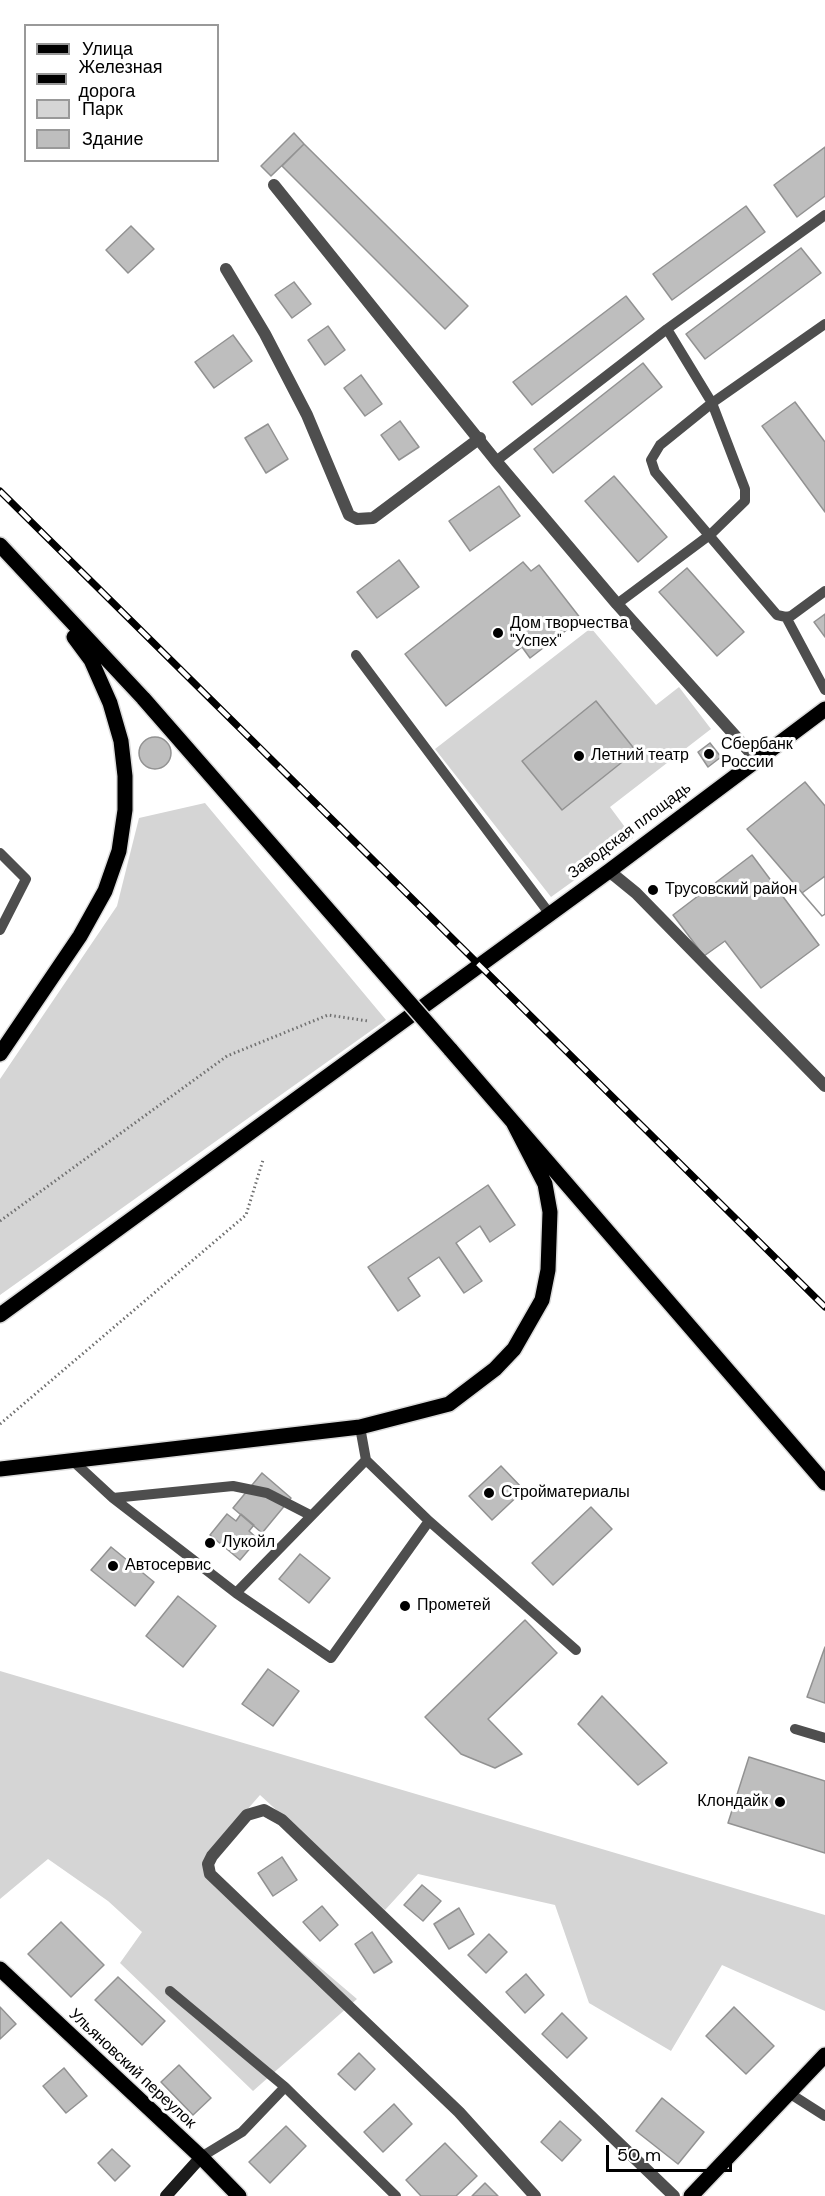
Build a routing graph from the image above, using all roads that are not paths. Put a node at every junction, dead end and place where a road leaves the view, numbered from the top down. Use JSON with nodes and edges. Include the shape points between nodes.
{"nodes":[{"id":1,"x":274,"y":184,"type":"dead end"},
{"id":2,"x":825,"y":215,"type":"edge"},
{"id":3,"x":226,"y":269,"type":"dead end"},
{"id":4,"x":825,"y":324,"type":"edge"},
{"id":5,"x":667,"y":329,"type":"junction"},
{"id":6,"x":712,"y":403,"type":"junction"},
{"id":7,"x":480,"y":438,"type":"junction"},
{"id":8,"x":496,"y":461,"type":"junction"},
{"id":9,"x":711,"y":534,"type":"junction"},
{"id":10,"x":0,"y":544,"type":"edge"},
{"id":11,"x":825,"y":591,"type":"edge"},
{"id":12,"x":45,"y":595,"type":"junction"},
{"id":13,"x":617,"y":604,"type":"junction"},
{"id":14,"x":786,"y":617,"type":"junction"},
{"id":15,"x":356,"y":655,"type":"dead end"},
{"id":16,"x":825,"y":690,"type":"edge"},
{"id":17,"x":825,"y":709,"type":"edge"},
{"id":18,"x":756,"y":759,"type":"junction"},
{"id":19,"x":0,"y":853,"type":"edge"},
{"id":20,"x":609,"y":871,"type":"junction"},
{"id":21,"x":549,"y":913,"type":"junction"},
{"id":22,"x":0,"y":930,"type":"edge"},
{"id":23,"x":0,"y":1054,"type":"edge"},
{"id":24,"x":825,"y":1086,"type":"edge"},
{"id":25,"x":513,"y":1122,"type":"junction"},
{"id":26,"x":0,"y":1314,"type":"edge"},
{"id":27,"x":360,"y":1427,"type":"junction"},
{"id":28,"x":366,"y":1460,"type":"junction"},
{"id":29,"x":73,"y":1461,"type":"junction"},
{"id":30,"x":0,"y":1469,"type":"edge"},
{"id":31,"x":825,"y":1483,"type":"edge"},
{"id":32,"x":113,"y":1498,"type":"junction"},
{"id":33,"x":310,"y":1515,"type":"junction"},
{"id":34,"x":429,"y":1521,"type":"junction"},
{"id":35,"x":236,"y":1593,"type":"junction"},
{"id":36,"x":576,"y":1650,"type":"dead end"},
{"id":37,"x":795,"y":1729,"type":"dead end"},
{"id":38,"x":825,"y":1738,"type":"edge"},
{"id":39,"x":0,"y":1969,"type":"edge"},
{"id":40,"x":170,"y":1991,"type":"dead end"},
{"id":41,"x":825,"y":2055,"type":"edge"},
{"id":42,"x":285,"y":2087,"type":"junction"},
{"id":43,"x":789,"y":2093,"type":"junction"},
{"id":44,"x":825,"y":2116,"type":"edge"},
{"id":45,"x":201,"y":2157,"type":"junction"},
{"id":46,"x":166,"y":2196,"type":"edge"},
{"id":47,"x":239,"y":2196,"type":"edge"},
{"id":48,"x":396,"y":2196,"type":"edge"},
{"id":49,"x":534,"y":2196,"type":"edge"},
{"id":50,"x":674,"y":2196,"type":"edge"},
{"id":51,"x":691,"y":2196,"type":"edge"}],
"edges":[{"from":1,"to":7,"type":"street"},
{"from":2,"to":5,"type":"lane"},
{"from":3,"to":7,"type":"street","via":[[307,416],[349,515],[373,518]]},
{"from":4,"to":6,"type":"lane"},
{"from":5,"to":6,"type":"lane"},
{"from":5,"to":8,"type":"lane"},
{"from":6,"to":9,"type":"lane","via":[[746,495],[743,505]]},
{"from":6,"to":9,"type":"lane","via":[[660,445],[651,460],[655,472]]},
{"from":7,"to":8,"type":"street"},
{"from":8,"to":13,"type":"street"},
{"from":9,"to":13,"type":"lane"},
{"from":9,"to":14,"type":"lane","via":[[777,615]]},
{"from":10,"to":12,"type":"main road"},
{"from":11,"to":14,"type":"lane"},
{"from":12,"to":23,"type":"main road","via":[[91,660],[110,703],[121,741],[125,810],[118,851],[105,891],[80,936]]},
{"from":12,"to":25,"type":"main road","bridge":true,"via":[[143,698]]},
{"from":13,"to":18,"type":"street"},
{"from":14,"to":16,"type":"lane"},
{"from":15,"to":21,"type":"lane"},
{"from":17,"to":18,"type":"main road","name":"Заводская площадь"},
{"from":18,"to":20,"type":"main road","name":"Заводская площадь"},
{"from":19,"to":22,"type":"lane","via":[[26,879]]},
{"from":20,"to":21,"type":"main road","name":"Заводская площадь"},
{"from":20,"to":24,"type":"street","via":[[636,893]]},
{"from":21,"to":26,"type":"main road","name":"Заводская площадь"},
{"from":25,"to":27,"type":"main road","via":[[545,1184],[550,1212],[548,1270],[542,1300],[525,1334],[495,1369],[448,1404]]},
{"from":25,"to":31,"type":"main road"},
{"from":27,"to":28,"type":"lane"},
{"from":27,"to":29,"type":"main road"},
{"from":28,"to":33,"type":"lane"},
{"from":28,"to":34,"type":"lane"},
{"from":29,"to":30,"type":"main road"},
{"from":29,"to":32,"type":"lane"},
{"from":32,"to":33,"type":"lane","via":[[233,1486],[267,1493]]},
{"from":32,"to":35,"type":"lane"},
{"from":33,"to":35,"type":"lane"},
{"from":34,"to":35,"type":"lane","via":[[332,1658]]},
{"from":34,"to":36,"type":"lane"},
{"from":37,"to":38,"type":"lane"},
{"from":39,"to":45,"type":"main road","name":"Ульяновский переулок"},
{"from":40,"to":42,"type":"lane"},
{"from":41,"to":43,"type":"main road"},
{"from":42,"to":45,"type":"lane","via":[[242,2132]]},
{"from":42,"to":48,"type":"lane"},
{"from":43,"to":44,"type":"lane"},
{"from":43,"to":51,"type":"main road"},
{"from":45,"to":46,"type":"main road"},
{"from":45,"to":47,"type":"main road","name":"Ульяновский переулок"},
{"from":49,"to":50,"type":"street","via":[[459,2112],[210,1874],[208,1864],[212,1856],[247,1815],[264,1810],[282,1820]]}]}
